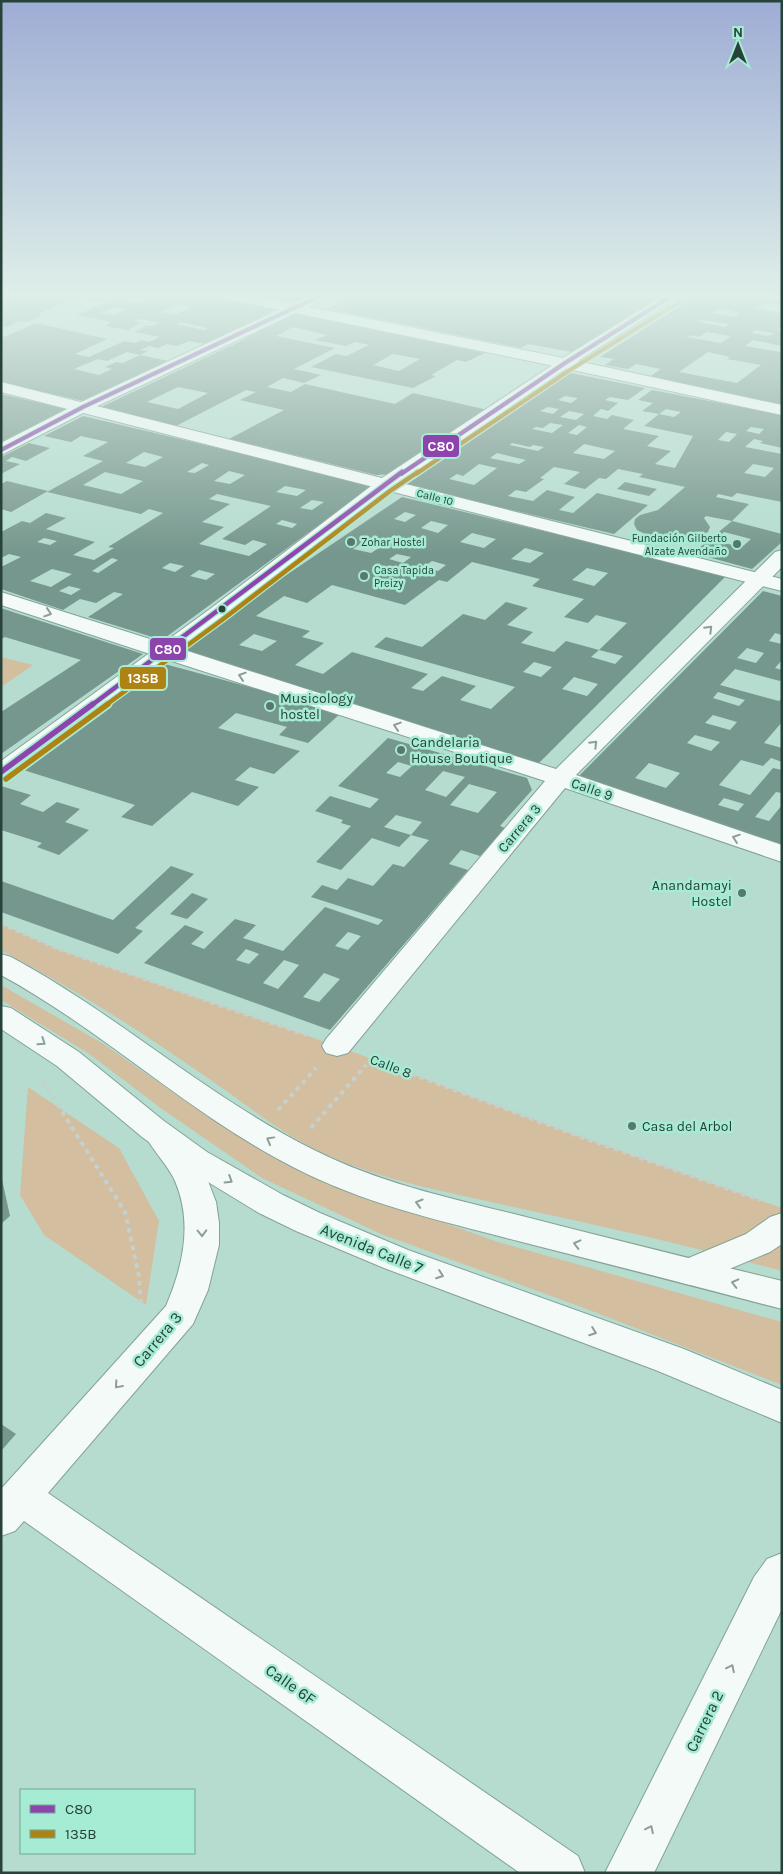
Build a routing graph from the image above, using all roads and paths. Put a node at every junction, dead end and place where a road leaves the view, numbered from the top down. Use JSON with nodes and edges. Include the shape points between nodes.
{"nodes":[{"id":1,"x":142,"y":379,"type":"edge"},
{"id":2,"x":541,"y":379,"type":"edge"},
{"id":3,"x":641,"y":379,"type":"edge"},
{"id":4,"x":1,"y":387,"type":"edge"},
{"id":5,"x":83,"y":407,"type":"junction"},
{"id":6,"x":782,"y":410,"type":"edge"},
{"id":7,"x":1,"y":450,"type":"edge"},
{"id":8,"x":385,"y":484,"type":"junction"},
{"id":9,"x":782,"y":556,"type":"edge"},
{"id":10,"x":759,"y":579,"type":"junction"},
{"id":11,"x":782,"y":584,"type":"edge"},
{"id":12,"x":1,"y":598,"type":"edge"},
{"id":13,"x":164,"y":650,"type":"junction"},
{"id":14,"x":1,"y":772,"type":"edge"},
{"id":15,"x":560,"y":778,"type":"junction"},
{"id":16,"x":782,"y":854,"type":"edge"},
{"id":17,"x":1,"y":924,"type":"edge"},
{"id":18,"x":1,"y":963,"type":"edge"},
{"id":19,"x":1,"y":1015,"type":"edge"},
{"id":20,"x":337,"y":1046,"type":"junction"},
{"id":21,"x":371,"y":1059,"type":"junction"},
{"id":22,"x":42,"y":1079,"type":"dead end"},
{"id":23,"x":272,"y":1116,"type":"dead end"},
{"id":24,"x":153,"y":1129,"type":"junction"},
{"id":25,"x":310,"y":1129,"type":"dead end"},
{"id":26,"x":772,"y":1213,"type":"edge"},
{"id":27,"x":691,"y":1272,"type":"junction"},
{"id":28,"x":782,"y":1295,"type":"edge"},
{"id":29,"x":145,"y":1354,"type":"junction"},
{"id":30,"x":782,"y":1406,"type":"edge"},
{"id":31,"x":11,"y":1507,"type":"edge"},
{"id":32,"x":782,"y":1572,"type":"edge"},
{"id":33,"x":561,"y":1873,"type":"edge"},
{"id":34,"x":629,"y":1873,"type":"edge"}],
"edges":[{"from":1,"to":5,"type":"street"},
{"from":2,"to":8,"type":"street"},
{"from":3,"to":6,"type":"street"},
{"from":4,"to":5,"type":"street","name":"Calle 10"},
{"from":5,"to":7,"type":"street"},
{"from":5,"to":8,"type":"street","name":"Calle 10"},
{"from":8,"to":10,"type":"street","name":"Calle 10"},
{"from":8,"to":13,"type":"street","via":[[217,614]]},
{"from":9,"to":10,"type":"street","name":"Carrera 3"},
{"from":10,"to":11,"type":"street","name":"Calle 10"},
{"from":15,"to":10,"type":"street","name":"Carrera 3","one_way":true},
{"from":12,"to":13,"type":"street","name":"Calle 9","one_way":true},
{"from":13,"to":14,"type":"street"},
{"from":15,"to":13,"type":"street","name":"Calle 9","one_way":true},
{"from":16,"to":15,"type":"street","name":"Calle 9","one_way":true},
{"from":15,"to":20,"type":"street","name":"Carrera 3"},
{"from":17,"to":20,"type":"path","name":"Calle 8","via":[[57,949]]},
{"from":27,"to":18,"type":"street","one_way":true,"via":[[388,1194],[327,1170],[256,1133],[71,1003]]},
{"from":19,"to":24,"type":"street","name":"Avenida Calle 7","one_way":true,"via":[[68,1059]]},
{"from":20,"to":21,"type":"path","name":"Calle 8"},
{"from":20,"to":23,"type":"path"},
{"from":21,"to":25,"type":"path"},
{"from":21,"to":26,"type":"path","name":"Calle 8"},
{"from":22,"to":29,"type":"path","via":[[125,1212],[139,1276]]},
{"from":24,"to":29,"type":"street","name":"Carrera 3","one_way":true,"via":[[175,1153],[191,1179],[202,1215],[203,1239],[195,1280],[180,1314]]},
{"from":24,"to":30,"type":"street","name":"Avenida Calle 7","one_way":true,"via":[[233,1183],[308,1222],[396,1259],[670,1360]]},
{"from":26,"to":27,"type":"street","via":[[758,1243]]},
{"from":28,"to":27,"type":"street","one_way":true},
{"from":29,"to":31,"type":"street","name":"Carrera 3","one_way":true},
{"from":31,"to":33,"type":"street","name":"Calle 6F"},
{"from":34,"to":32,"type":"street","name":"Carrera 2","one_way":true,"via":[[769,1591]]}]}
